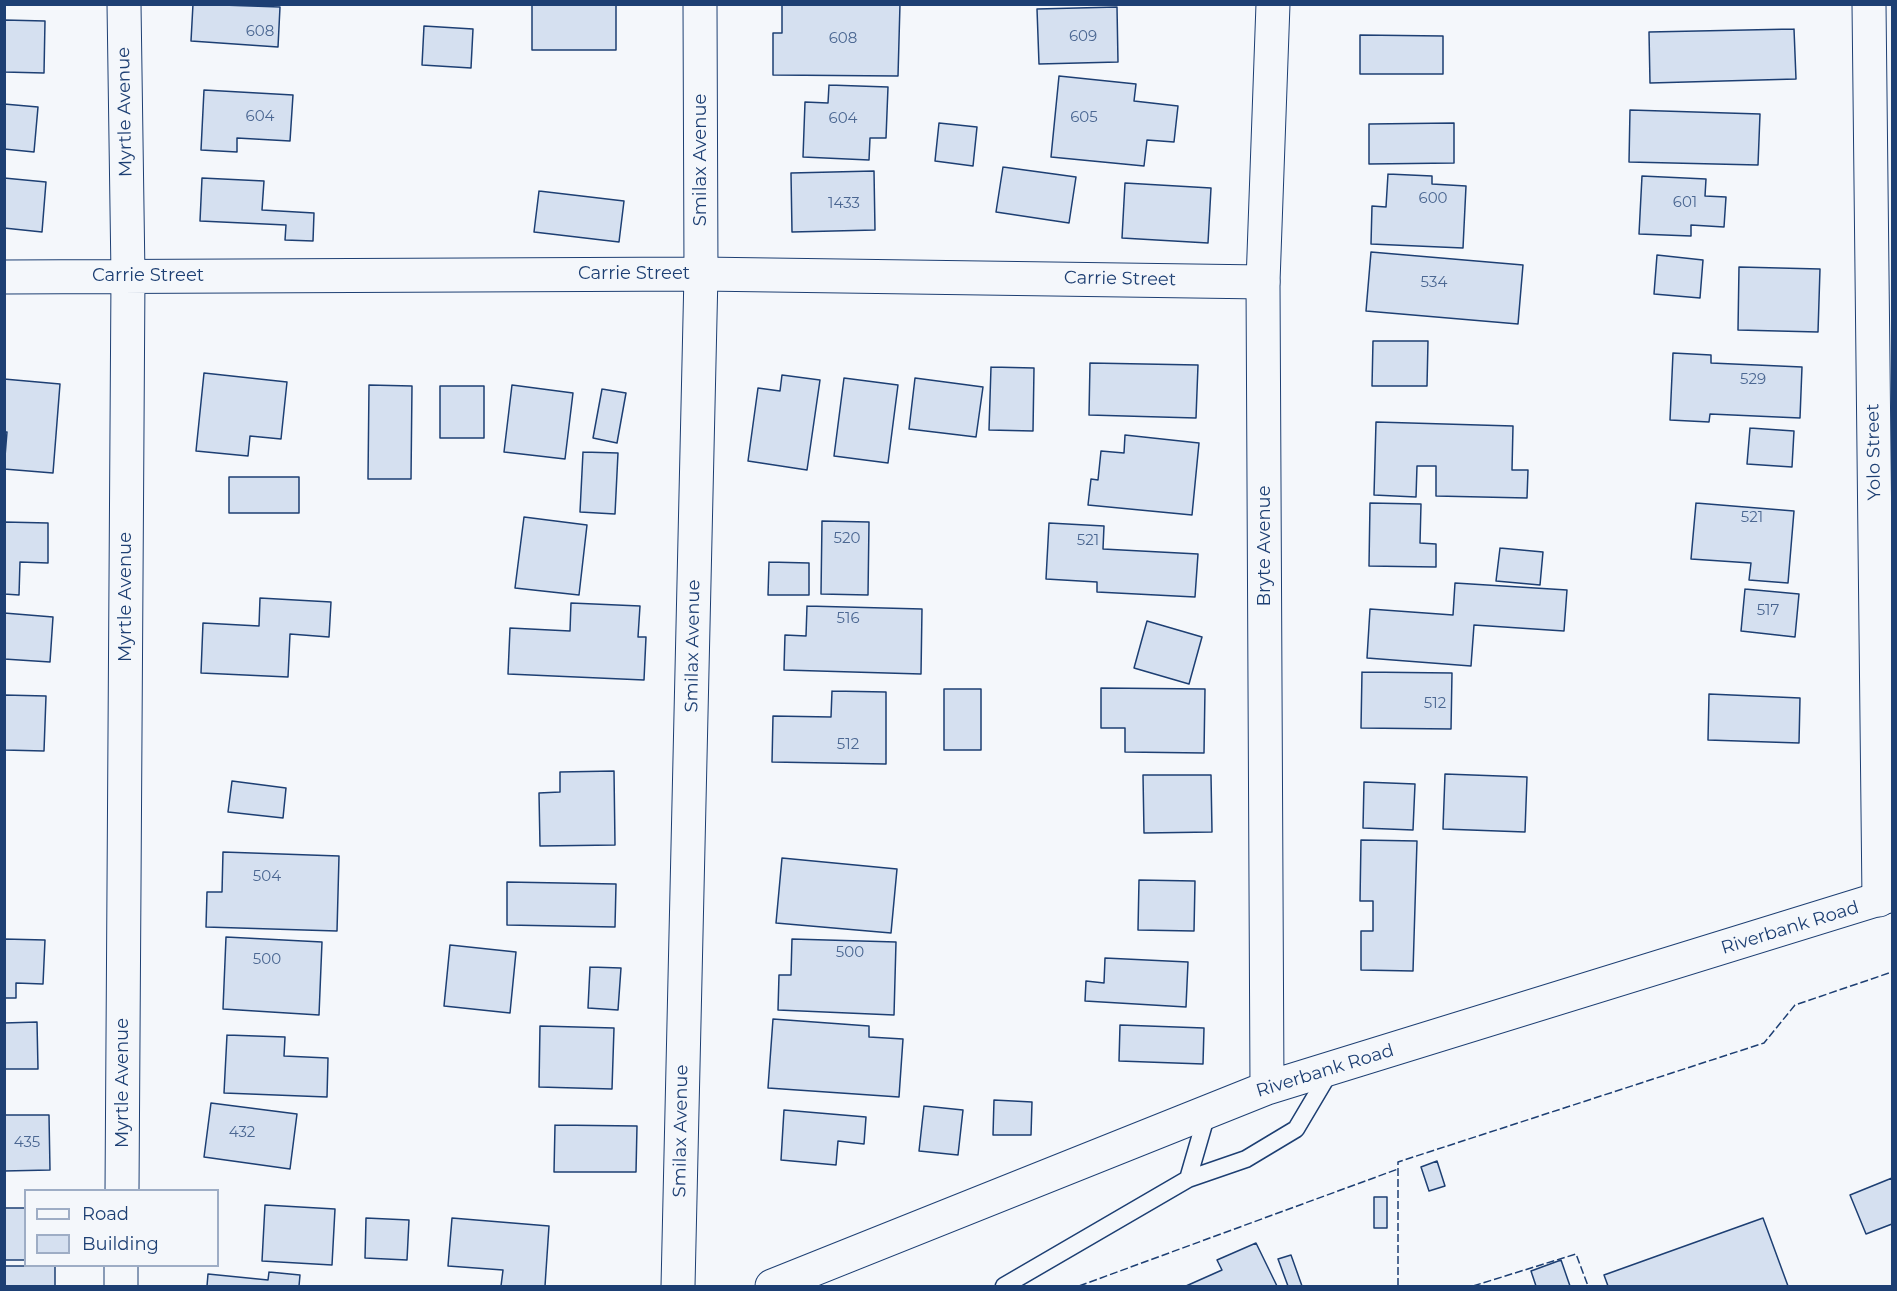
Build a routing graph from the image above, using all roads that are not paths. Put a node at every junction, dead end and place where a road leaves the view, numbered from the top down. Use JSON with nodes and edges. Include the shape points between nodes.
{"nodes":[{"id":1,"x":124,"y":4,"type":"edge"},
{"id":2,"x":700,"y":4,"type":"edge"},
{"id":3,"x":1273,"y":4,"type":"edge"},
{"id":4,"x":1869,"y":4,"type":"edge"},
{"id":5,"x":701,"y":274,"type":"junction"},
{"id":6,"x":128,"y":276,"type":"junction"},
{"id":7,"x":4,"y":277,"type":"edge"},
{"id":8,"x":1263,"y":282,"type":"junction"},
{"id":9,"x":1886,"y":898,"type":"edge"},
{"id":10,"x":1332,"y":1068,"type":"junction"},
{"id":11,"x":1267,"y":1088,"type":"junction"},
{"id":12,"x":1209,"y":1110,"type":"junction"},
{"id":13,"x":1188,"y":1179,"type":"junction"},
{"id":14,"x":122,"y":1189,"type":"edge"},
{"id":15,"x":121,"y":1267,"type":"edge"},
{"id":16,"x":121,"y":1287,"type":"edge"},
{"id":17,"x":678,"y":1287,"type":"edge"},
{"id":18,"x":772,"y":1287,"type":"edge"},
{"id":19,"x":1004,"y":1287,"type":"edge"}],
"edges":[{"from":1,"to":6,"type":"street","name":"Myrtle Avenue"},
{"from":2,"to":5,"type":"street","name":"Smilax Avenue"},
{"from":3,"to":8,"type":"street","name":"Bryte Avenue"},
{"from":4,"to":9,"type":"street","name":"Yolo Street"},
{"from":5,"to":6,"type":"street","name":"Carrie Street"},
{"from":5,"to":8,"type":"street","name":"Carrie Street"},
{"from":5,"to":17,"type":"street","name":"Smilax Avenue"},
{"from":6,"to":7,"type":"street","name":"Carrie Street"},
{"from":6,"to":14,"type":"street","name":"Myrtle Avenue"},
{"from":8,"to":11,"type":"street","name":"Bryte Avenue"},
{"from":9,"to":10,"type":"street","name":"Riverbank Road"},
{"from":10,"to":11,"type":"street","name":"Riverbank Road"},
{"from":10,"to":13,"type":"lane","via":[[1296,1129],[1246,1159]]},
{"from":11,"to":12,"type":"street","name":"Riverbank Road"},
{"from":12,"to":13,"type":"lane"},
{"from":12,"to":18,"type":"street","name":"Riverbank Road"},
{"from":13,"to":19,"type":"lane"},
{"from":15,"to":16,"type":"street"}]}
